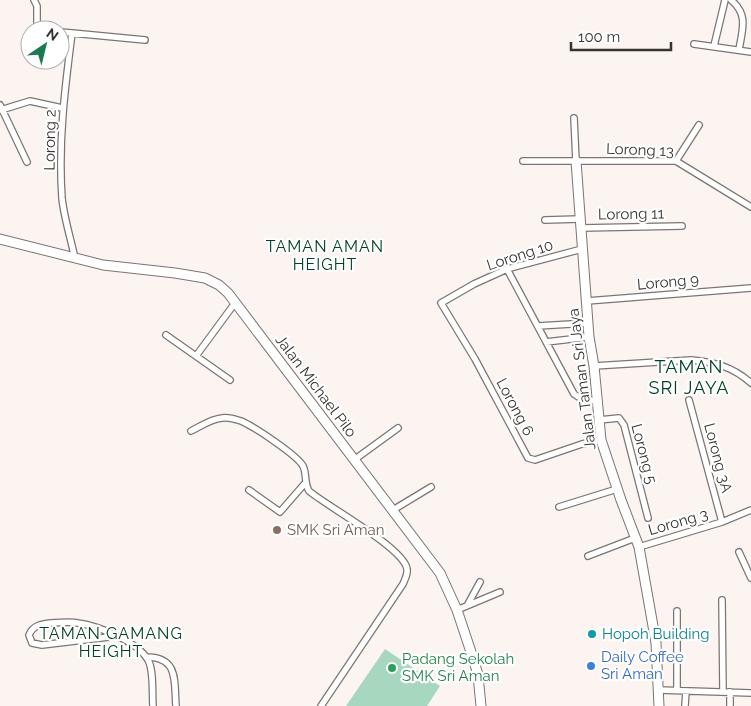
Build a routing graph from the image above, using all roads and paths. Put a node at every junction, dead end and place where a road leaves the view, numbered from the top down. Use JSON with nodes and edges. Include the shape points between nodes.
{"nodes":[{"id":1,"x":34,"y":0,"type":"edge"},
{"id":2,"x":725,"y":0,"type":"edge"},
{"id":3,"x":731,"y":0,"type":"edge"},
{"id":4,"x":37,"y":20,"type":"edge"},
{"id":5,"x":72,"y":33,"type":"joint"},
{"id":6,"x":145,"y":40,"type":"dead end"},
{"id":7,"x":694,"y":44,"type":"dead end"},
{"id":8,"x":714,"y":46,"type":"junction"},
{"id":9,"x":739,"y":50,"type":"junction"},
{"id":10,"x":751,"y":52,"type":"edge"},
{"id":11,"x":1,"y":108,"type":"edge"},
{"id":12,"x":62,"y":108,"type":"junction"},
{"id":13,"x":574,"y":118,"type":"dead end"},
{"id":14,"x":699,"y":125,"type":"dead end"},
{"id":15,"x":523,"y":161,"type":"dead end"},
{"id":16,"x":576,"y":161,"type":"junction"},
{"id":17,"x":676,"y":161,"type":"junction"},
{"id":18,"x":27,"y":162,"type":"dead end"},
{"id":19,"x":751,"y":207,"type":"edge"},
{"id":20,"x":545,"y":220,"type":"dead end"},
{"id":21,"x":581,"y":223,"type":"junction"},
{"id":22,"x":682,"y":226,"type":"dead end"},
{"id":23,"x":0,"y":239,"type":"edge"},
{"id":24,"x":582,"y":249,"type":"junction"},
{"id":25,"x":75,"y":259,"type":"junction"},
{"id":26,"x":507,"y":269,"type":"junction"},
{"id":27,"x":751,"y":288,"type":"edge"},
{"id":28,"x":586,"y":302,"type":"junction"},
{"id":29,"x":235,"y":303,"type":"junction"},
{"id":30,"x":441,"y":303,"type":"joint"},
{"id":31,"x":588,"y":323,"type":"junction"},
{"id":32,"x":538,"y":326,"type":"junction"},
{"id":33,"x":166,"y":336,"type":"dead end"},
{"id":34,"x":589,"y":337,"type":"junction"},
{"id":35,"x":546,"y":342,"type":"junction"},
{"id":36,"x":196,"y":356,"type":"junction"},
{"id":37,"x":594,"y":366,"type":"junction"},
{"id":38,"x":230,"y":380,"type":"dead end"},
{"id":39,"x":751,"y":383,"type":"edge"},
{"id":40,"x":689,"y":400,"type":"dead end"},
{"id":41,"x":597,"y":401,"type":"junction"},
{"id":42,"x":599,"y":420,"type":"junction"},
{"id":43,"x":398,"y":428,"type":"dead end"},
{"id":44,"x":191,"y":431,"type":"dead end"},
{"id":45,"x":600,"y":440,"type":"junction"},
{"id":46,"x":354,"y":460,"type":"junction"},
{"id":47,"x":306,"y":482,"type":"junction"},
{"id":48,"x":431,"y":487,"type":"dead end"},
{"id":49,"x":617,"y":489,"type":"junction"},
{"id":50,"x":249,"y":490,"type":"dead end"},
{"id":51,"x":559,"y":507,"type":"dead end"},
{"id":52,"x":393,"y":510,"type":"junction"},
{"id":53,"x":751,"y":510,"type":"edge"},
{"id":54,"x":648,"y":518,"type":"dead end"},
{"id":55,"x":722,"y":522,"type":"junction"},
{"id":56,"x":637,"y":543,"type":"junction"},
{"id":57,"x":740,"y":552,"type":"dead end"},
{"id":58,"x":588,"y":556,"type":"dead end"},
{"id":59,"x":751,"y":578,"type":"edge"},
{"id":60,"x":480,"y":582,"type":"dead end"},
{"id":61,"x":500,"y":592,"type":"dead end"},
{"id":62,"x":722,"y":600,"type":"dead end"},
{"id":63,"x":467,"y":605,"type":"junction"},
{"id":64,"x":457,"y":610,"type":"junction"},
{"id":65,"x":677,"y":610,"type":"dead end"},
{"id":66,"x":117,"y":636,"type":"junction"},
{"id":67,"x":146,"y":657,"type":"junction"},
{"id":68,"x":660,"y":690,"type":"junction"},
{"id":69,"x":677,"y":690,"type":"junction"},
{"id":70,"x":686,"y":691,"type":"junction"},
{"id":71,"x":723,"y":692,"type":"junction"},
{"id":72,"x":730,"y":692,"type":"junction"},
{"id":73,"x":751,"y":693,"type":"edge"},
{"id":74,"x":153,"y":706,"type":"edge"},
{"id":75,"x":176,"y":706,"type":"edge"},
{"id":76,"x":321,"y":706,"type":"edge"},
{"id":77,"x":481,"y":706,"type":"edge"},
{"id":78,"x":659,"y":706,"type":"edge"},
{"id":79,"x":685,"y":706,"type":"edge"},
{"id":80,"x":730,"y":706,"type":"edge"}],
"edges":[{"from":1,"to":4,"type":"street"},
{"from":2,"to":8,"type":"street"},
{"from":3,"to":9,"type":"street","via":[[739,6],[743,16]]},
{"from":5,"to":6,"type":"street"},
{"from":5,"to":12,"type":"street","name":"Lorong 2"},
{"from":7,"to":8,"type":"street"},
{"from":8,"to":9,"type":"street"},
{"from":9,"to":10,"type":"street"},
{"from":11,"to":12,"type":"street","via":[[30,101]]},
{"from":11,"to":18,"type":"street"},
{"from":12,"to":25,"type":"street","name":"Lorong 2","via":[[63,201]]},
{"from":13,"to":16,"type":"street"},
{"from":14,"to":17,"type":"street"},
{"from":15,"to":16,"type":"street","name":"Lorong 13"},
{"from":16,"to":17,"type":"street","name":"Lorong 13"},
{"from":16,"to":21,"type":"street","name":"Jalan Taman Sri Jaya"},
{"from":17,"to":19,"type":"street","name":"Lorong 13"},
{"from":20,"to":21,"type":"street","name":"Lorong 11"},
{"from":21,"to":22,"type":"street","name":"Lorong 11"},
{"from":21,"to":24,"type":"street","name":"Jalan Taman Sri Jaya"},
{"from":23,"to":25,"type":"street","name":"Jalan Michael Pilo"},
{"from":24,"to":26,"type":"street","name":"Lorong 10"},
{"from":24,"to":28,"type":"street","name":"Jalan Taman Sri Jaya"},
{"from":25,"to":29,"type":"street","name":"Jalan Michael Pilo","via":[[204,278],[219,285]]},
{"from":26,"to":30,"type":"street","name":"Lorong 10"},
{"from":26,"to":32,"type":"street"},
{"from":27,"to":28,"type":"street","name":"Lorong 9"},
{"from":28,"to":31,"type":"street","name":"Jalan Taman Sri Jaya"},
{"from":29,"to":36,"type":"street"},
{"from":29,"to":46,"type":"street","name":"Jalan Michael Pilo"},
{"from":30,"to":45,"type":"street","name":"Lorong 6","via":[[528,458],[535,460]]},
{"from":31,"to":32,"type":"street"},
{"from":31,"to":34,"type":"street","name":"Jalan Taman Sri Jaya"},
{"from":32,"to":35,"type":"street"},
{"from":33,"to":36,"type":"street"},
{"from":34,"to":35,"type":"street"},
{"from":34,"to":37,"type":"street","name":"Jalan Taman Sri Jaya"},
{"from":35,"to":41,"type":"street","via":[[574,394],[583,400]]},
{"from":36,"to":38,"type":"street"},
{"from":37,"to":39,"type":"street","via":[[691,360],[732,368]]},
{"from":37,"to":41,"type":"street","name":"Jalan Taman Sri Jaya"},
{"from":40,"to":55,"type":"street","name":"Lorong 3A"},
{"from":41,"to":42,"type":"street","name":"Jalan Taman Sri Jaya"},
{"from":42,"to":45,"type":"street","name":"Jalan Taman Sri Jaya"},
{"from":42,"to":54,"type":"street","name":"Lorong 5","via":[[619,418],[624,425]]},
{"from":43,"to":46,"type":"street"},
{"from":44,"to":47,"type":"street","via":[[224,417],[243,422],[298,460],[304,467]]},
{"from":45,"to":49,"type":"street","name":"Jalan Taman Sri Jaya"},
{"from":46,"to":52,"type":"street","name":"Jalan Michael Pilo"},
{"from":47,"to":50,"type":"street","via":[[280,512]]},
{"from":47,"to":76,"type":"street","via":[[313,495],[392,548],[407,569],[403,584],[391,604]]},
{"from":48,"to":52,"type":"street"},
{"from":49,"to":51,"type":"street"},
{"from":49,"to":56,"type":"street","name":"Jalan Taman Sri Jaya"},
{"from":52,"to":64,"type":"street","name":"Jalan Michael Pilo","via":[[440,573]]},
{"from":53,"to":55,"type":"street","name":"Lorong 3"},
{"from":55,"to":56,"type":"street","name":"Lorong 3"},
{"from":56,"to":58,"type":"street"},
{"from":56,"to":68,"type":"street","name":"Jalan Taman Sri Jaya","via":[[654,624]]},
{"from":57,"to":59,"type":"street"},
{"from":60,"to":63,"type":"street"},
{"from":61,"to":63,"type":"street"},
{"from":62,"to":71,"type":"street"},
{"from":63,"to":64,"type":"street"},
{"from":64,"to":77,"type":"street","name":"Jalan Michael Pilo","via":[[478,675]]},
{"from":65,"to":69,"type":"street"},
{"from":66,"to":66,"type":"street","via":[[87,625],[66,622],[37,626],[30,632],[32,643],[42,645]]},
{"from":66,"to":67,"type":"street"},
{"from":67,"to":74,"type":"street","via":[[150,667]]},
{"from":67,"to":75,"type":"street","via":[[167,662],[172,668]]},
{"from":68,"to":69,"type":"street"},
{"from":68,"to":78,"type":"street","name":"Jalan Taman Sri Jaya"},
{"from":69,"to":70,"type":"street"},
{"from":70,"to":71,"type":"street"},
{"from":70,"to":79,"type":"street"},
{"from":71,"to":72,"type":"street"},
{"from":72,"to":73,"type":"street"},
{"from":72,"to":80,"type":"street"}]}
